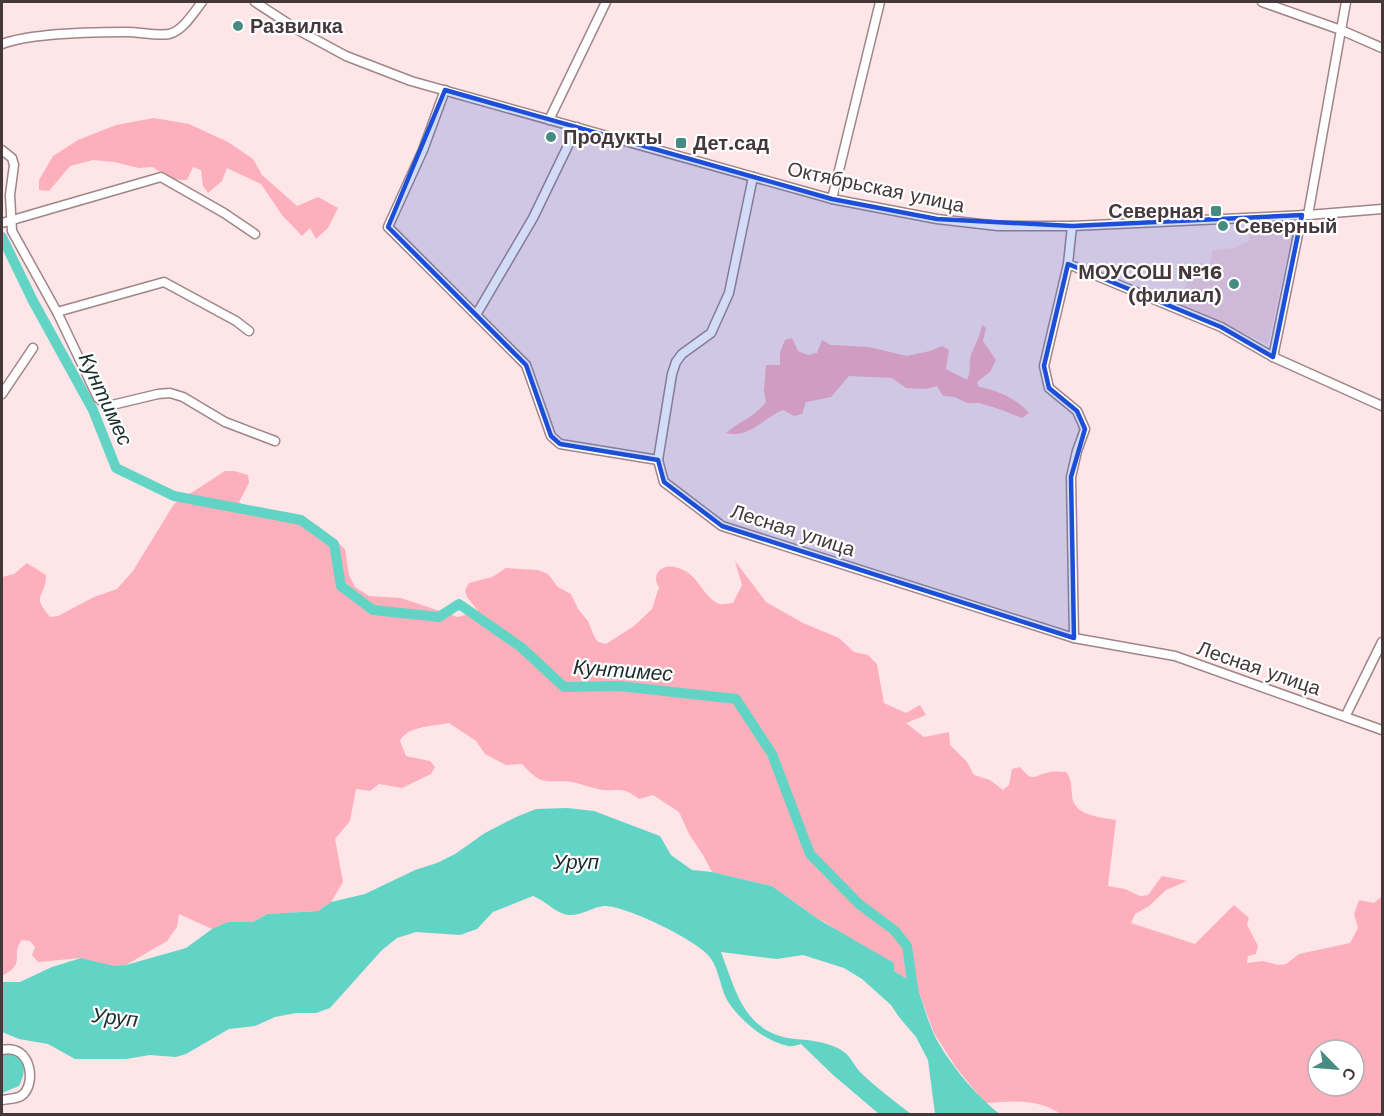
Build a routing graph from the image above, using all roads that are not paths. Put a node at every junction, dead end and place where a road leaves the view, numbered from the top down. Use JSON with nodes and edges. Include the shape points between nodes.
{"nodes":[{"id":1,"x":202,"y":2,"type":"edge"},
{"id":2,"x":255,"y":2,"type":"edge"},
{"id":3,"x":606,"y":2,"type":"edge"},
{"id":4,"x":880,"y":2,"type":"edge"},
{"id":5,"x":1262,"y":2,"type":"edge"},
{"id":6,"x":1346,"y":2,"type":"edge"},
{"id":7,"x":1341,"y":30,"type":"junction"},
{"id":8,"x":2,"y":44,"type":"edge"},
{"id":9,"x":1383,"y":48,"type":"edge"},
{"id":10,"x":445,"y":90,"type":"junction"},
{"id":11,"x":549,"y":120,"type":"junction"},
{"id":12,"x":577,"y":127,"type":"junction"},
{"id":13,"x":2,"y":150,"type":"edge"},
{"id":14,"x":753,"y":177,"type":"junction"},
{"id":15,"x":832,"y":199,"type":"junction"},
{"id":16,"x":1383,"y":209,"type":"edge"},
{"id":17,"x":1305,"y":215,"type":"junction"},
{"id":18,"x":6,"y":222,"type":"edge"},
{"id":19,"x":1072,"y":226,"type":"junction"},
{"id":20,"x":255,"y":234,"type":"dead end"},
{"id":21,"x":1068,"y":264,"type":"junction"},
{"id":22,"x":57,"y":312,"type":"junction"},
{"id":23,"x":476,"y":315,"type":"junction"},
{"id":24,"x":249,"y":331,"type":"dead end"},
{"id":25,"x":33,"y":348,"type":"dead end"},
{"id":26,"x":1273,"y":357,"type":"junction"},
{"id":27,"x":2,"y":394,"type":"edge"},
{"id":28,"x":1383,"y":406,"type":"edge"},
{"id":29,"x":275,"y":441,"type":"dead end"},
{"id":30,"x":658,"y":460,"type":"junction"},
{"id":31,"x":1074,"y":638,"type":"junction"},
{"id":32,"x":1383,"y":642,"type":"edge"},
{"id":33,"x":1346,"y":716,"type":"junction"},
{"id":34,"x":1383,"y":730,"type":"edge"},
{"id":35,"x":2,"y":1050,"type":"edge"},
{"id":36,"x":2,"y":1100,"type":"edge"}],
"edges":[{"from":1,"to":8,"type":"street","via":[[186,23],[171,34],[65,35]]},
{"from":2,"to":10,"type":"street","name":"Октябрьская улица","via":[[346,56]]},
{"from":3,"to":11,"type":"street"},
{"from":4,"to":15,"type":"street"},
{"from":5,"to":7,"type":"street"},
{"from":6,"to":7,"type":"street"},
{"from":7,"to":9,"type":"street"},
{"from":7,"to":17,"type":"street"},
{"from":10,"to":11,"type":"street","name":"Октябрьская улица"},
{"from":10,"to":23,"type":"street","via":[[388,227]]},
{"from":11,"to":12,"type":"street","name":"Октябрьская улица"},
{"from":12,"to":14,"type":"street","name":"Октябрьская улица"},
{"from":12,"to":23,"type":"street","via":[[533,218]]},
{"from":13,"to":18,"type":"street","via":[[14,165]]},
{"from":14,"to":15,"type":"street","name":"Октябрьская улица"},
{"from":14,"to":30,"type":"street","via":[[729,293],[711,333],[676,362]]},
{"from":15,"to":19,"type":"street","name":"Октябрьская улица","via":[[947,221]]},
{"from":16,"to":17,"type":"street","name":"Октябрьская улица"},
{"from":17,"to":19,"type":"street","name":"Октябрьская улица"},
{"from":17,"to":26,"type":"street"},
{"from":18,"to":20,"type":"street","via":[[161,177]]},
{"from":18,"to":22,"type":"street"},
{"from":19,"to":21,"type":"street"},
{"from":21,"to":26,"type":"street","via":[[1221,327]]},
{"from":21,"to":31,"type":"street","via":[[1044,366],[1049,388],[1077,411],[1085,429],[1071,477]]},
{"from":22,"to":24,"type":"street","via":[[164,282]]},
{"from":22,"to":29,"type":"street","via":[[98,398],[104,403],[112,405],[170,393],[225,422]]},
{"from":23,"to":30,"type":"street","via":[[526,365],[551,436],[560,444]]},
{"from":25,"to":27,"type":"street"},
{"from":26,"to":28,"type":"street"},
{"from":30,"to":31,"type":"street","name":"Лесная улица","via":[[664,482],[723,526]]},
{"from":31,"to":33,"type":"street","name":"Лесная улица","via":[[1175,656]]},
{"from":32,"to":33,"type":"street"},
{"from":33,"to":34,"type":"street","name":"Лесная улица"},
{"from":35,"to":36,"type":"street","via":[[16,1049],[23,1054],[29,1069],[24,1094]]}]}
